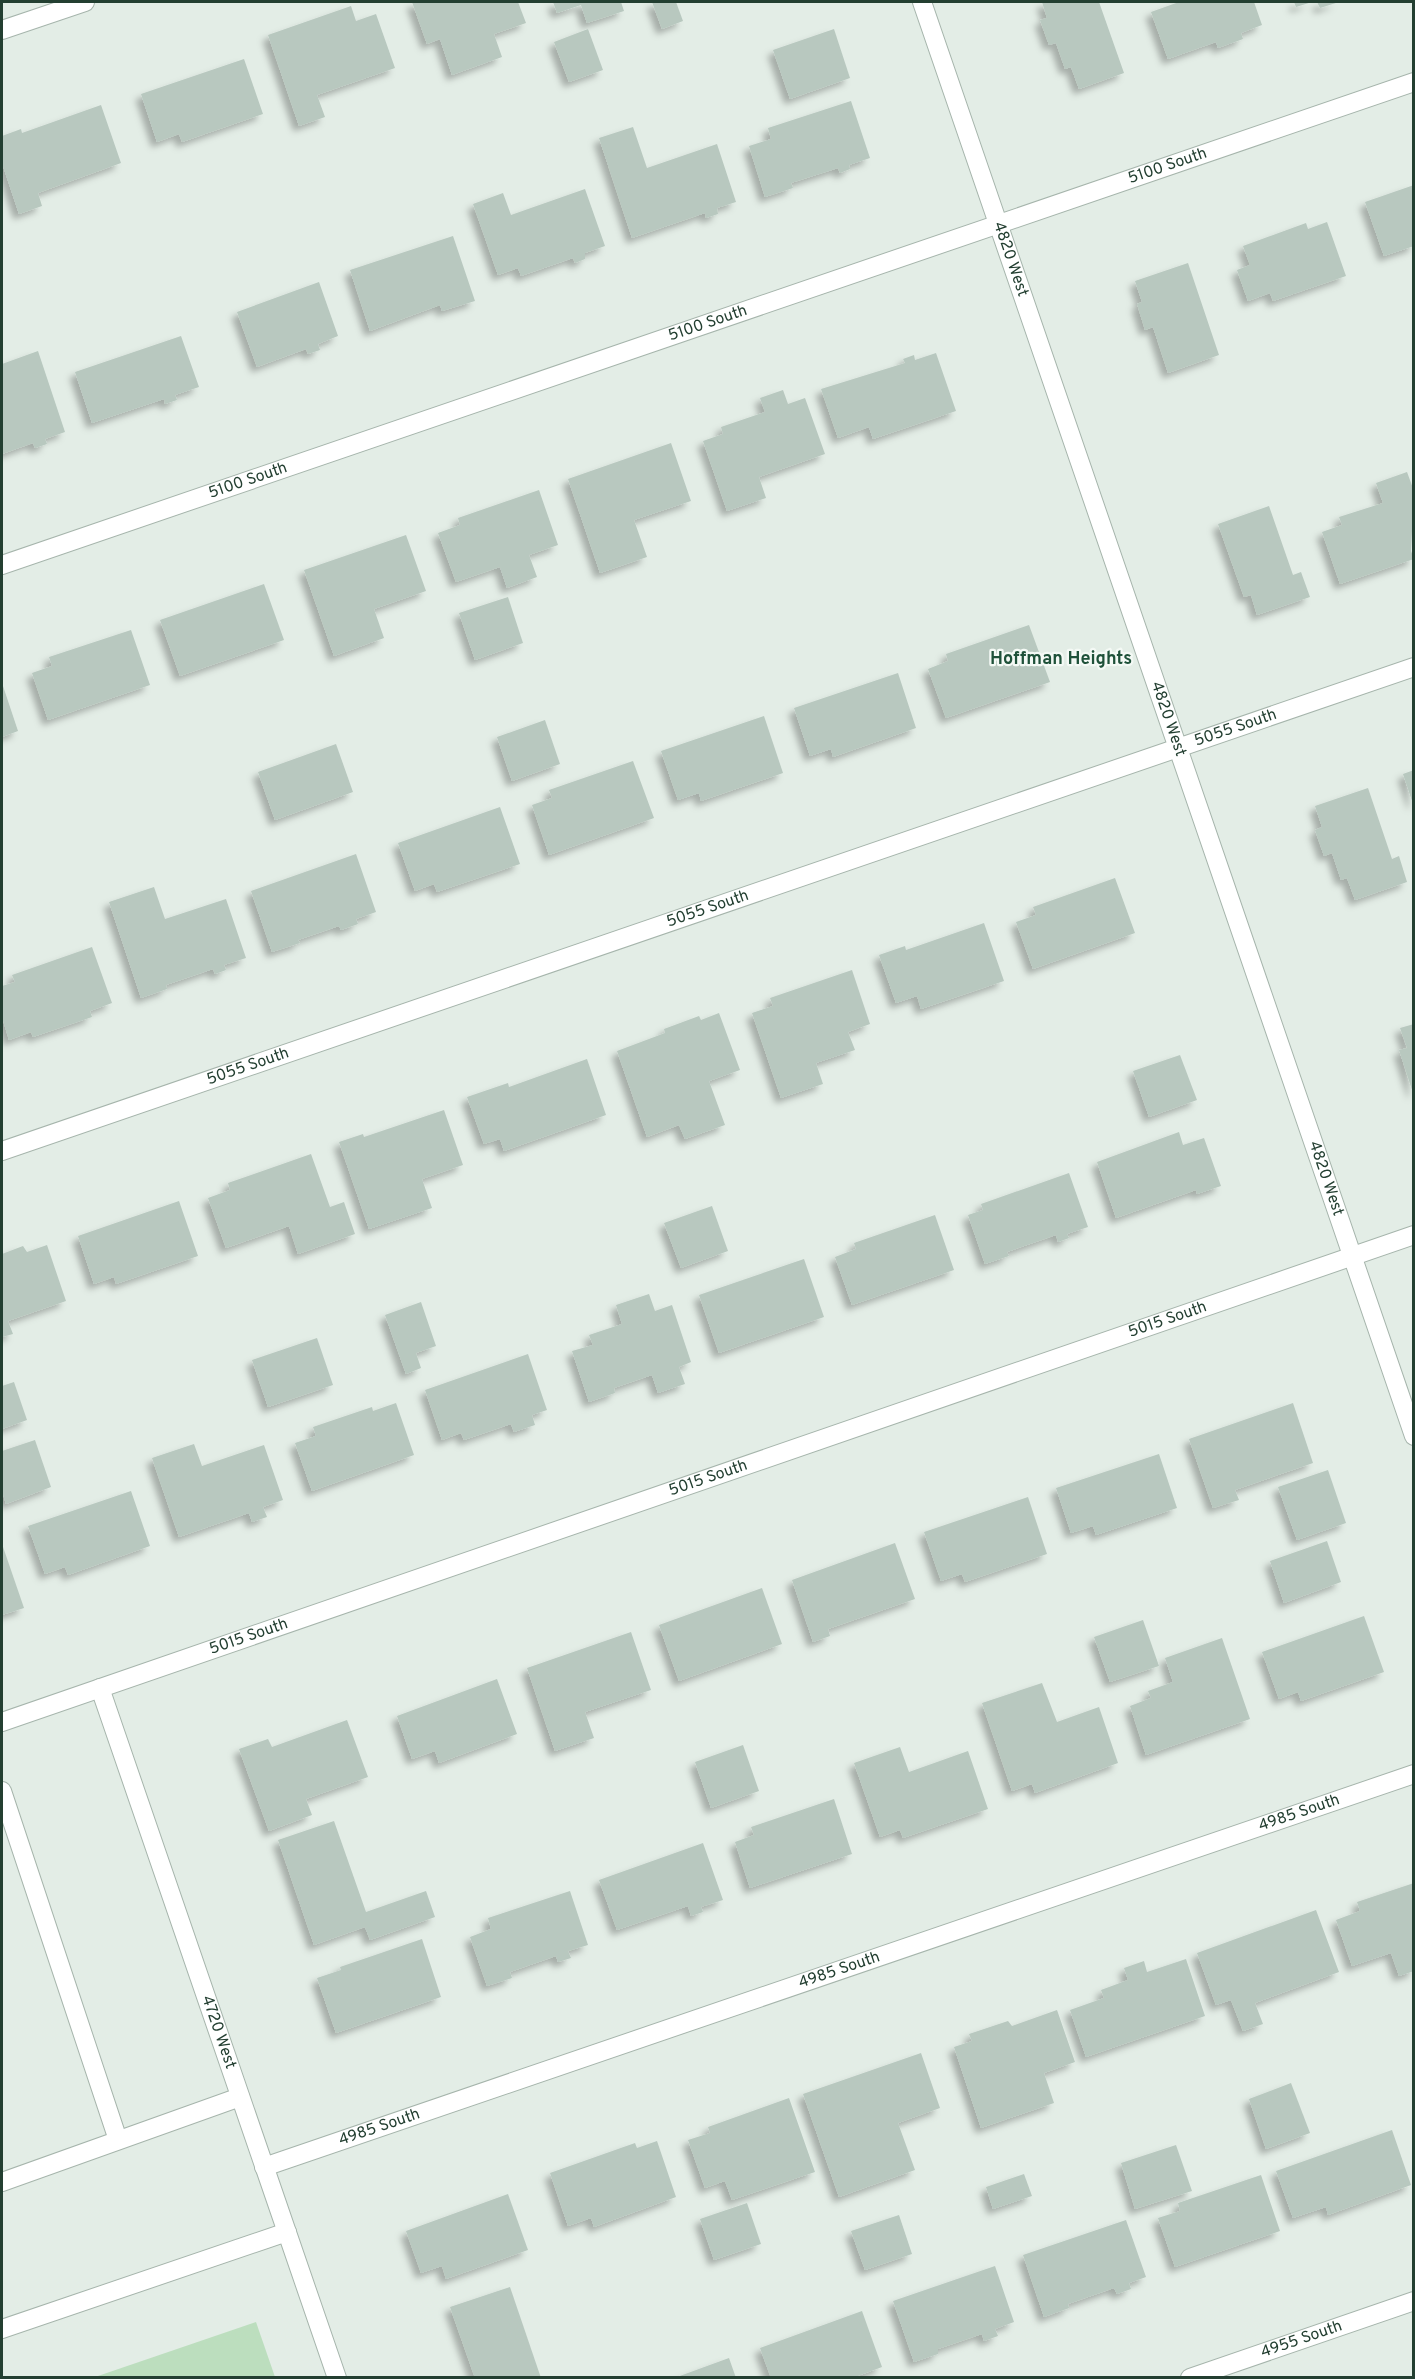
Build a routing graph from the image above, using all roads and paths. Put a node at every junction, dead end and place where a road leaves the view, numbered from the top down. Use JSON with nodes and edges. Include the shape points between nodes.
{"nodes":[{"id":1,"x":85,"y":2,"type":"edge"},
{"id":2,"x":922,"y":2,"type":"edge"},
{"id":3,"x":2,"y":30,"type":"edge"},
{"id":4,"x":1413,"y":82,"type":"edge"},
{"id":5,"x":999,"y":225,"type":"junction"},
{"id":6,"x":2,"y":565,"type":"edge"},
{"id":7,"x":1413,"y":667,"type":"edge"},
{"id":8,"x":1178,"y":748,"type":"junction"},
{"id":9,"x":2,"y":1151,"type":"edge"},
{"id":10,"x":1413,"y":1235,"type":"edge"},
{"id":11,"x":1352,"y":1256,"type":"junction"},
{"id":12,"x":1413,"y":1436,"type":"edge"},
{"id":13,"x":100,"y":1688,"type":"junction"},
{"id":14,"x":2,"y":1722,"type":"edge"},
{"id":15,"x":1413,"y":1774,"type":"edge"},
{"id":16,"x":2,"y":1791,"type":"edge"},
{"id":17,"x":240,"y":2097,"type":"junction"},
{"id":18,"x":118,"y":2140,"type":"junction"},
{"id":19,"x":264,"y":2167,"type":"junction"},
{"id":20,"x":2,"y":2182,"type":"edge"},
{"id":21,"x":286,"y":2232,"type":"junction"},
{"id":22,"x":1413,"y":2301,"type":"edge"},
{"id":23,"x":2,"y":2329,"type":"edge"},
{"id":24,"x":337,"y":2378,"type":"edge"},
{"id":25,"x":1190,"y":2378,"type":"edge"}],
"edges":[{"from":1,"to":3,"type":"street"},
{"from":2,"to":5,"type":"street","name":"4820 West"},
{"from":4,"to":5,"type":"street","name":"5100 South"},
{"from":5,"to":6,"type":"street","name":"5100 South"},
{"from":5,"to":8,"type":"street","name":"4820 West"},
{"from":7,"to":8,"type":"street","name":"5055 South"},
{"from":8,"to":9,"type":"street","name":"5055 South"},
{"from":8,"to":11,"type":"street","name":"4820 West"},
{"from":10,"to":11,"type":"street","name":"5015 South"},
{"from":11,"to":12,"type":"street","name":"4820 West"},
{"from":11,"to":13,"type":"street","name":"5015 South"},
{"from":13,"to":14,"type":"street","name":"5015 South"},
{"from":13,"to":17,"type":"street","name":"4720 West"},
{"from":15,"to":19,"type":"street","name":"4985 South"},
{"from":16,"to":18,"type":"street"},
{"from":17,"to":18,"type":"street"},
{"from":17,"to":19,"type":"street","name":"4720 West"},
{"from":18,"to":20,"type":"street"},
{"from":19,"to":21,"type":"street","name":"4720 West"},
{"from":21,"to":23,"type":"street"},
{"from":21,"to":24,"type":"street","name":"4720 West"},
{"from":22,"to":25,"type":"street","name":"4955 South"}]}
